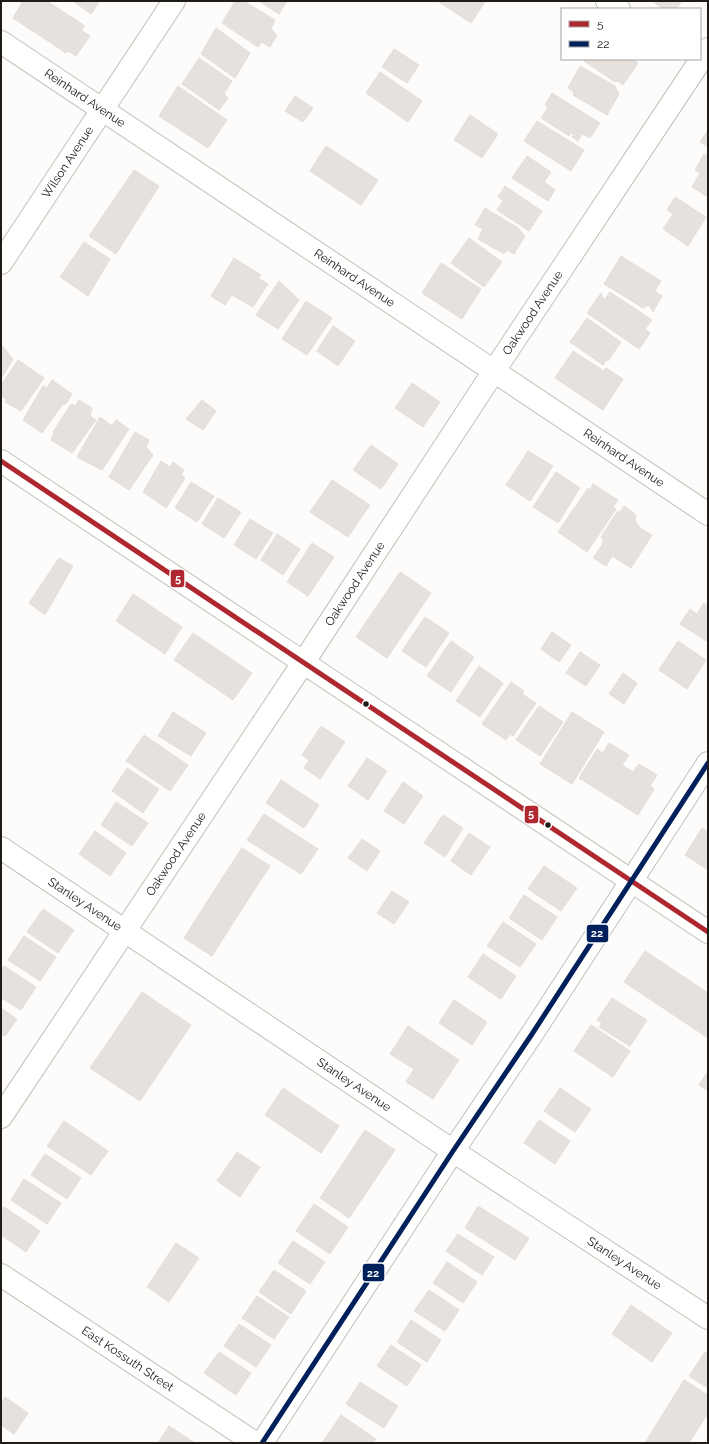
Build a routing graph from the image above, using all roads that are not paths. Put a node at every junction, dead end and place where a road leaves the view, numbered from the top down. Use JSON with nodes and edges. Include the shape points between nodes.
{"nodes":[{"id":1,"x":174,"y":1,"type":"edge"},
{"id":2,"x":607,"y":1,"type":"edge"},
{"id":3,"x":618,"y":8,"type":"edge"},
{"id":4,"x":1,"y":42,"type":"edge"},
{"id":5,"x":703,"y":59,"type":"edge"},
{"id":6,"x":103,"y":109,"type":"junction"},
{"id":7,"x":1,"y":263,"type":"edge"},
{"id":8,"x":494,"y":371,"type":"junction"},
{"id":9,"x":1,"y":461,"type":"edge"},
{"id":10,"x":708,"y":514,"type":"edge"},
{"id":11,"x":303,"y":663,"type":"junction"},
{"id":12,"x":708,"y":763,"type":"edge"},
{"id":13,"x":1,"y":848,"type":"edge"},
{"id":14,"x":632,"y":881,"type":"junction"},
{"id":15,"x":125,"y":931,"type":"junction"},
{"id":16,"x":708,"y":932,"type":"edge"},
{"id":17,"x":1,"y":1117,"type":"edge"},
{"id":18,"x":453,"y":1151,"type":"junction"},
{"id":19,"x":1,"y":1275,"type":"edge"},
{"id":20,"x":708,"y":1318,"type":"edge"},
{"id":21,"x":255,"y":1443,"type":"edge"},
{"id":22,"x":262,"y":1443,"type":"edge"}],
"edges":[{"from":1,"to":6,"type":"street","name":"Wilson Avenue"},
{"from":2,"to":3,"type":"street"},
{"from":4,"to":6,"type":"street","name":"Reinhard Avenue"},
{"from":5,"to":8,"type":"street","name":"Oakwood Avenue"},
{"from":6,"to":7,"type":"street","name":"Wilson Avenue"},
{"from":6,"to":8,"type":"street","name":"Reinhard Avenue"},
{"from":8,"to":10,"type":"street","name":"Reinhard Avenue"},
{"from":8,"to":11,"type":"street","name":"Oakwood Avenue"},
{"from":9,"to":11,"type":"street"},
{"from":11,"to":14,"type":"street"},
{"from":11,"to":15,"type":"street","name":"Oakwood Avenue"},
{"from":12,"to":14,"type":"street"},
{"from":13,"to":15,"type":"street","name":"Stanley Avenue"},
{"from":14,"to":16,"type":"street"},
{"from":14,"to":18,"type":"street"},
{"from":15,"to":17,"type":"street","name":"Oakwood Avenue"},
{"from":15,"to":18,"type":"street","name":"Stanley Avenue"},
{"from":18,"to":20,"type":"street","name":"Stanley Avenue"},
{"from":18,"to":22,"type":"street"},
{"from":19,"to":21,"type":"street","name":"East Kossuth Street"}]}
